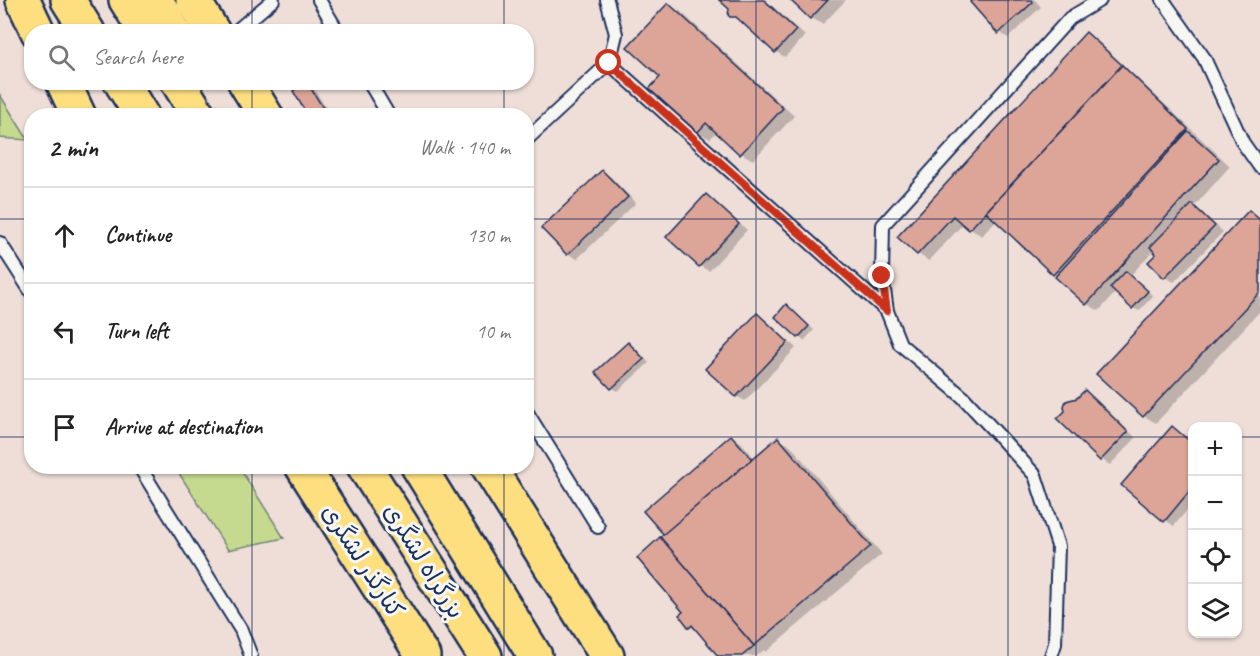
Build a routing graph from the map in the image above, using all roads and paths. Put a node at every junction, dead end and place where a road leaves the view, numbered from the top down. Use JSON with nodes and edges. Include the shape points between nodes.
{"nodes":[{"id":1,"x":5,"y":0,"type":"edge"},
{"id":2,"x":23,"y":0,"type":"edge"},
{"id":3,"x":68,"y":0,"type":"edge"},
{"id":4,"x":126,"y":0,"type":"edge"},
{"id":5,"x":156,"y":0,"type":"edge"},
{"id":6,"x":194,"y":0,"type":"edge"},
{"id":7,"x":273,"y":0,"type":"edge"},
{"id":8,"x":319,"y":0,"type":"edge"},
{"id":9,"x":607,"y":0,"type":"edge"},
{"id":10,"x":1100,"y":0,"type":"edge"},
{"id":11,"x":1163,"y":0,"type":"edge"},
{"id":12,"x":34,"y":24,"type":"edge"},
{"id":13,"x":83,"y":24,"type":"edge"},
{"id":14,"x":141,"y":24,"type":"edge"},
{"id":15,"x":170,"y":24,"type":"edge"},
{"id":16,"x":208,"y":24,"type":"edge"},
{"id":17,"x":244,"y":24,"type":"edge"},
{"id":18,"x":333,"y":24,"type":"edge"},
{"id":19,"x":24,"y":30,"type":"edge"},
{"id":20,"x":609,"y":63,"type":"junction"},
{"id":21,"x":62,"y":90,"type":"edge"},
{"id":22,"x":67,"y":90,"type":"edge"},
{"id":23,"x":126,"y":90,"type":"edge"},
{"id":24,"x":183,"y":90,"type":"edge"},
{"id":25,"x":204,"y":90,"type":"edge"},
{"id":26,"x":250,"y":90,"type":"edge"},
{"id":27,"x":374,"y":90,"type":"edge"},
{"id":28,"x":73,"y":108,"type":"edge"},
{"id":29,"x":74,"y":108,"type":"edge"},
{"id":30,"x":137,"y":108,"type":"edge"},
{"id":31,"x":194,"y":108,"type":"edge"},
{"id":32,"x":212,"y":108,"type":"edge"},
{"id":33,"x":261,"y":108,"type":"edge"},
{"id":34,"x":384,"y":108,"type":"edge"},
{"id":35,"x":534,"y":133,"type":"edge"},
{"id":36,"x":1260,"y":167,"type":"edge"},
{"id":37,"x":0,"y":243,"type":"edge"},
{"id":38,"x":24,"y":280,"type":"edge"},
{"id":39,"x":887,"y":311,"type":"junction"},
{"id":40,"x":534,"y":424,"type":"edge"},
{"id":41,"x":144,"y":474,"type":"edge"},
{"id":42,"x":307,"y":474,"type":"edge"},
{"id":43,"x":369,"y":474,"type":"edge"},
{"id":44,"x":423,"y":474,"type":"edge"},
{"id":45,"x":493,"y":474,"type":"edge"},
{"id":46,"x":598,"y":527,"type":"dead end"},
{"id":47,"x":251,"y":656,"type":"edge"},
{"id":48,"x":423,"y":656,"type":"edge"},
{"id":49,"x":485,"y":656,"type":"edge"},
{"id":50,"x":535,"y":656,"type":"edge"},
{"id":51,"x":607,"y":656,"type":"edge"},
{"id":52,"x":1052,"y":656,"type":"edge"}],
"edges":[{"from":1,"to":19,"type":"main road"},
{"from":2,"to":12,"type":"main road"},
{"from":3,"to":13,"type":"main road"},
{"from":4,"to":14,"type":"main road"},
{"from":5,"to":15,"type":"main road"},
{"from":6,"to":16,"type":"main road"},
{"from":7,"to":17,"type":"lane"},
{"from":8,"to":18,"type":"lane"},
{"from":9,"to":20,"type":"lane","via":[[616,34]]},
{"from":10,"to":39,"type":"lane","via":[[1070,18],[883,225],[882,276]]},
{"from":11,"to":36,"type":"lane","via":[[1204,58],[1243,143]]},
{"from":20,"to":35,"type":"lane"},
{"from":20,"to":39,"type":"lane"},
{"from":21,"to":28,"type":"main road"},
{"from":22,"to":29,"type":"main road"},
{"from":23,"to":30,"type":"main road"},
{"from":24,"to":31,"type":"main road"},
{"from":25,"to":32,"type":"main road"},
{"from":26,"to":33,"type":"main road"},
{"from":27,"to":34,"type":"lane"},
{"from":37,"to":38,"type":"lane"},
{"from":39,"to":52,"type":"lane","via":[[900,344],[963,397],[1035,475],[1058,546]]},
{"from":40,"to":46,"type":"lane"},
{"from":41,"to":47,"type":"lane","via":[[241,630]]},
{"from":42,"to":48,"type":"main road","name":"کنارگذر لشگری"},
{"from":43,"to":49,"type":"main road","name":"بزرگراه لشگری"},
{"from":44,"to":50,"type":"main road","name":"بزرگراه لشگری"},
{"from":45,"to":51,"type":"main road"}]}
